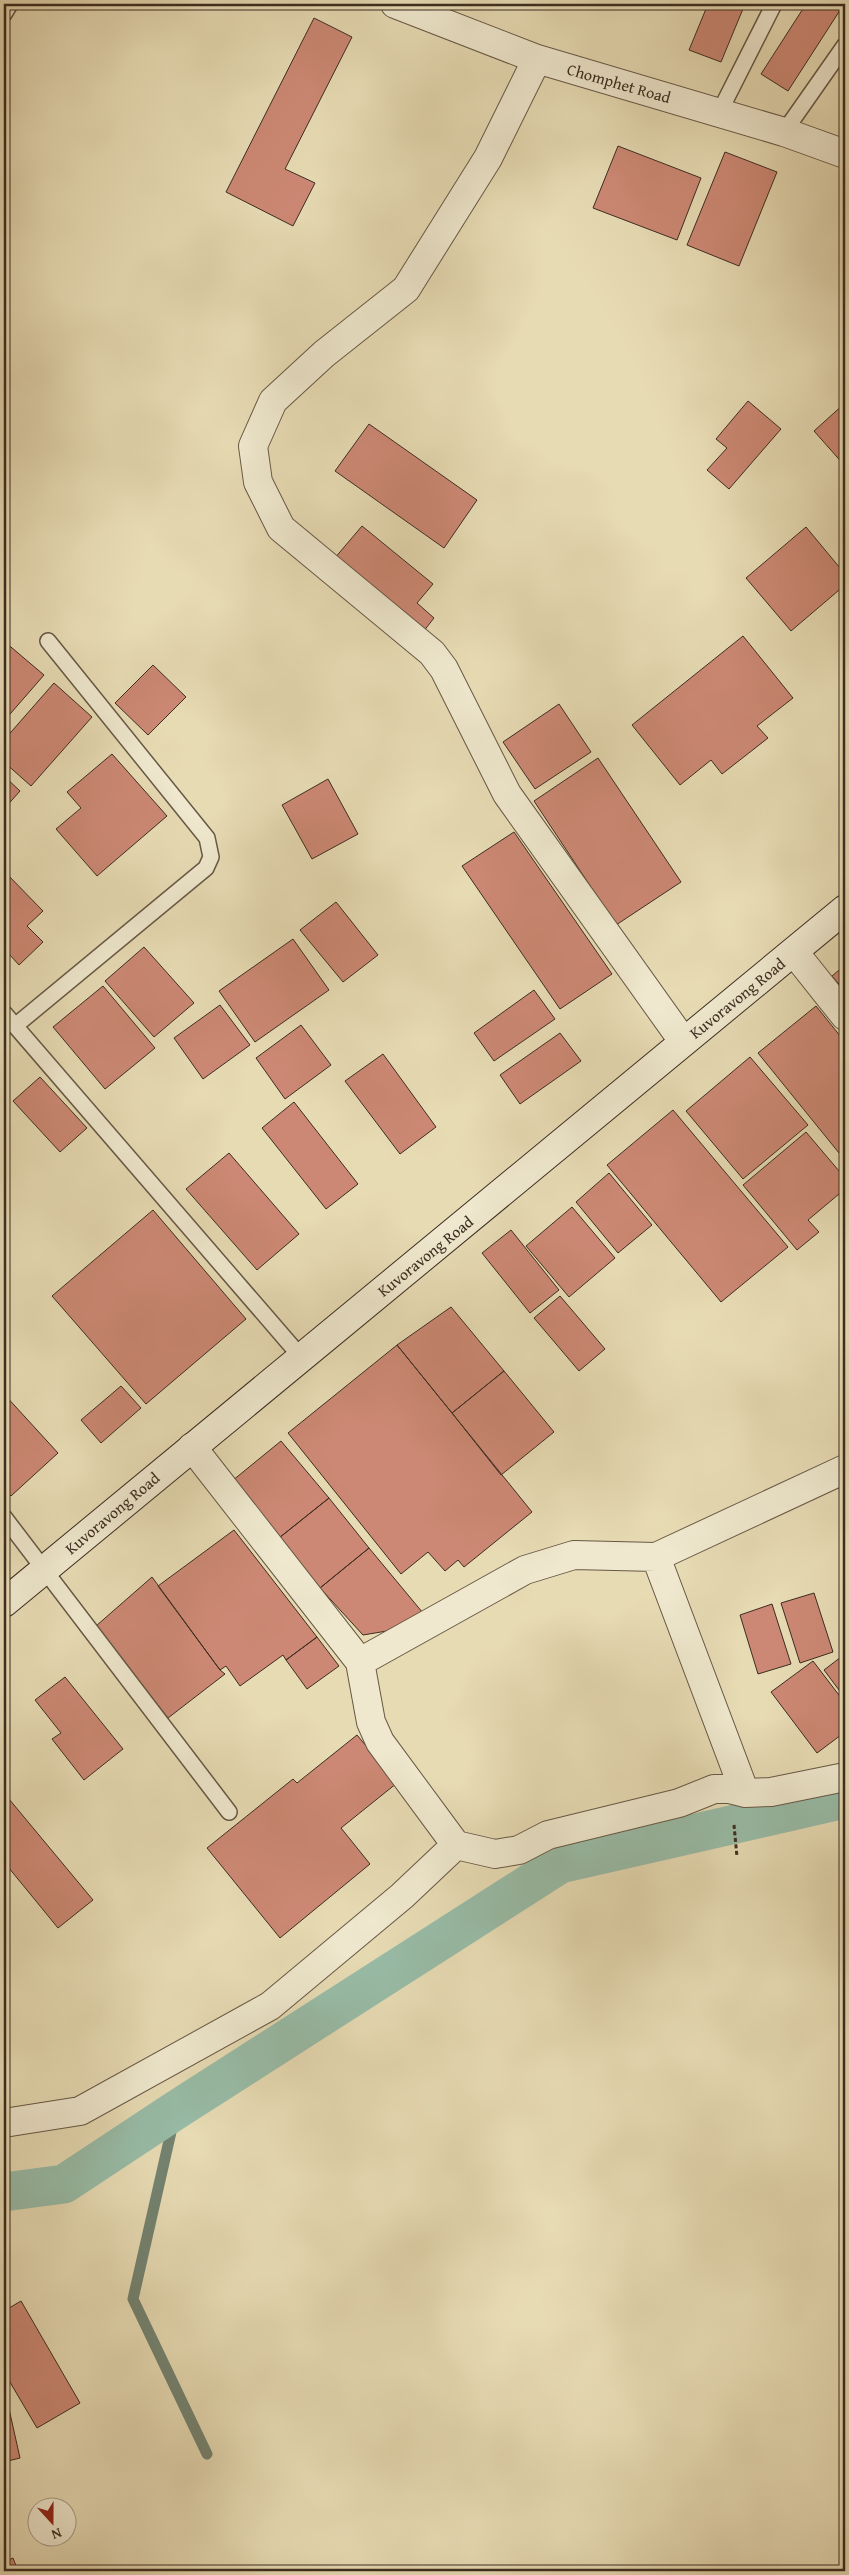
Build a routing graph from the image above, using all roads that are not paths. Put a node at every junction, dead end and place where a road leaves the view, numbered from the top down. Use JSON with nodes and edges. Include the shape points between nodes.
{"nodes":[{"id":1,"x":10,"y":4,"type":"edge"},
{"id":2,"x":395,"y":4,"type":"edge"},
{"id":3,"x":774,"y":4,"type":"edge"},
{"id":4,"x":4,"y":14,"type":"edge"},
{"id":5,"x":845,"y":45,"type":"edge"},
{"id":6,"x":536,"y":59,"type":"junction"},
{"id":7,"x":719,"y":113,"type":"junction"},
{"id":8,"x":784,"y":132,"type":"junction"},
{"id":9,"x":845,"y":154,"type":"edge"},
{"id":10,"x":48,"y":641,"type":"dead end"},
{"id":11,"x":845,"y":909,"type":"edge"},
{"id":12,"x":794,"y":952,"type":"junction"},
{"id":13,"x":4,"y":1013,"type":"edge"},
{"id":14,"x":845,"y":1016,"type":"edge"},
{"id":15,"x":15,"y":1026,"type":"junction"},
{"id":16,"x":683,"y":1041,"type":"junction"},
{"id":17,"x":300,"y":1357,"type":"junction"},
{"id":18,"x":192,"y":1447,"type":"junction"},
{"id":19,"x":845,"y":1470,"type":"edge"},
{"id":20,"x":4,"y":1517,"type":"edge"},
{"id":21,"x":656,"y":1557,"type":"junction"},
{"id":22,"x":44,"y":1570,"type":"junction"},
{"id":23,"x":4,"y":1603,"type":"edge"},
{"id":24,"x":360,"y":1662,"type":"junction"},
{"id":25,"x":845,"y":1777,"type":"edge"},
{"id":26,"x":739,"y":1805,"type":"junction"},
{"id":27,"x":229,"y":1812,"type":"dead end"},
{"id":28,"x":456,"y":1845,"type":"junction"},
{"id":29,"x":4,"y":2123,"type":"edge"}],
"edges":[{"from":1,"to":4,"type":"lane"},
{"from":2,"to":6,"type":"street","name":"Chomphet Road"},
{"from":3,"to":7,"type":"lane"},
{"from":5,"to":8,"type":"lane"},
{"from":6,"to":7,"type":"street","name":"Chomphet Road"},
{"from":6,"to":16,"type":"street","via":[[488,158],[406,289],[324,354],[273,401],[253,446],[258,482],[281,528],[432,652],[444,669],[507,794]]},
{"from":7,"to":8,"type":"street","name":"Chomphet Road"},
{"from":8,"to":9,"type":"street","name":"Chomphet Road"},
{"from":10,"to":15,"type":"lane","via":[[206,838],[211,857],[206,868]]},
{"from":11,"to":12,"type":"street","name":"Kuvoravong Road"},
{"from":12,"to":14,"type":"street"},
{"from":12,"to":16,"type":"street","name":"Kuvoravong Road"},
{"from":13,"to":15,"type":"lane"},
{"from":15,"to":17,"type":"lane"},
{"from":16,"to":17,"type":"street","name":"Kuvoravong Road"},
{"from":17,"to":18,"type":"street","name":"Kuvoravong Road"},
{"from":18,"to":22,"type":"street","name":"Kuvoravong Road"},
{"from":18,"to":24,"type":"street"},
{"from":19,"to":21,"type":"street"},
{"from":20,"to":22,"type":"lane"},
{"from":21,"to":24,"type":"street","via":[[574,1555],[525,1570]]},
{"from":21,"to":26,"type":"street"},
{"from":22,"to":23,"type":"street","name":"Kuvoravong Road"},
{"from":22,"to":27,"type":"lane"},
{"from":24,"to":28,"type":"street","via":[[371,1722],[380,1742]]},
{"from":25,"to":26,"type":"street","via":[[771,1792]]},
{"from":26,"to":28,"type":"street","via":[[730,1788],[714,1789],[679,1802],[548,1835],[519,1850],[495,1854]]},
{"from":28,"to":29,"type":"street","via":[[402,1896],[270,2006],[80,2111]]}]}
